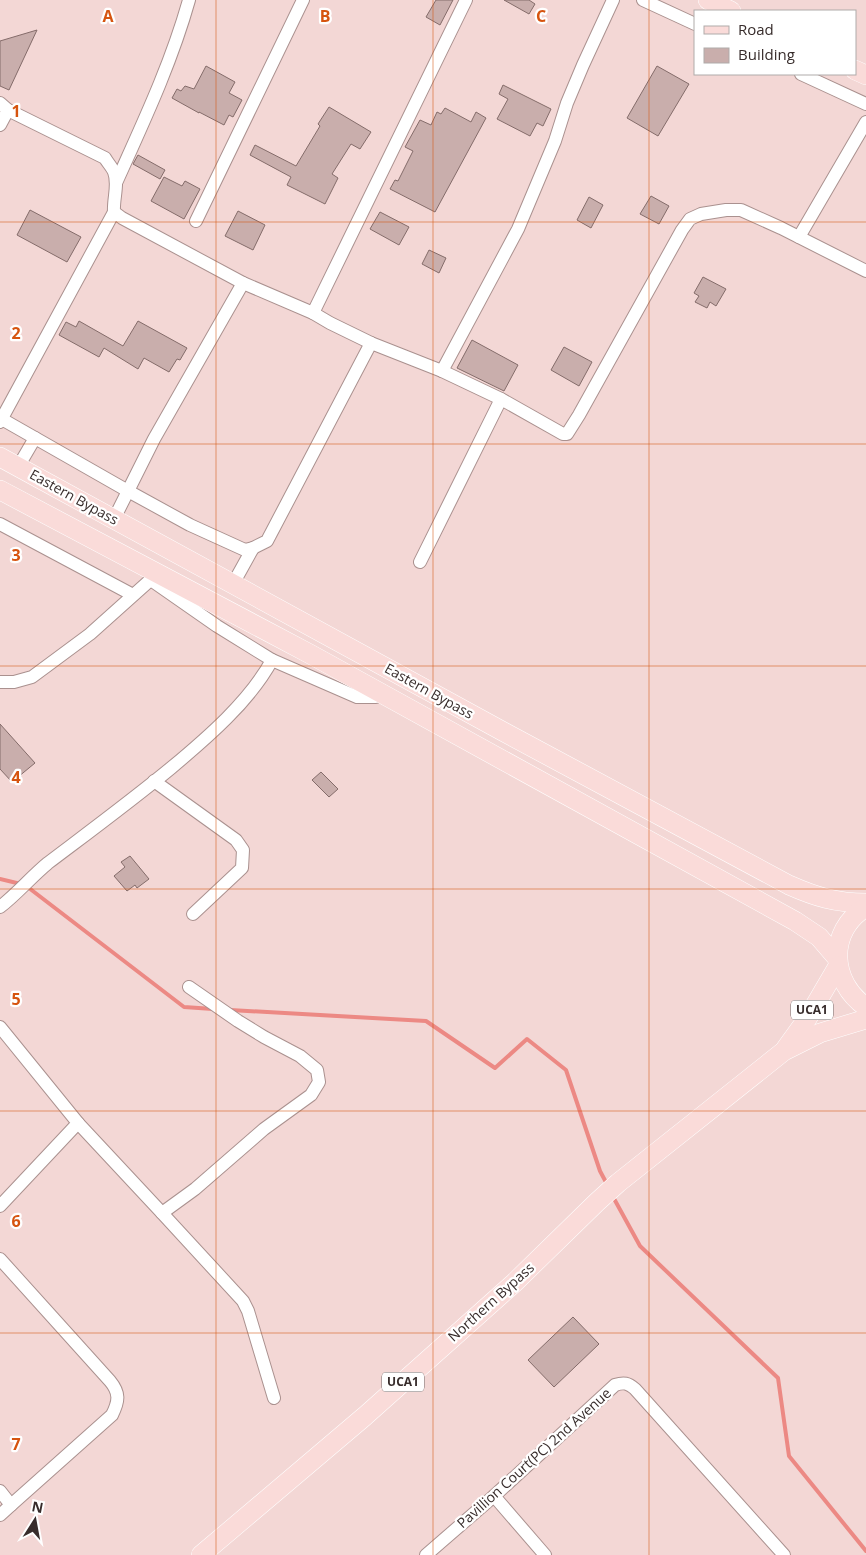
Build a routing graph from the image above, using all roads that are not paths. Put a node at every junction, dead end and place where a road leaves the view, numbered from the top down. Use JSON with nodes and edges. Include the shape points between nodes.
{"nodes":[{"id":1,"x":189,"y":0,"type":"edge"},
{"id":2,"x":303,"y":0,"type":"edge"},
{"id":3,"x":466,"y":0,"type":"edge"},
{"id":4,"x":613,"y":0,"type":"edge"},
{"id":5,"x":643,"y":0,"type":"edge"},
{"id":6,"x":708,"y":0,"type":"edge"},
{"id":7,"x":729,"y":10,"type":"edge"},
{"id":8,"x":694,"y":24,"type":"edge"},
{"id":9,"x":803,"y":75,"type":"edge"},
{"id":10,"x":866,"y":104,"type":"edge"},
{"id":11,"x":4,"y":107,"type":"edge"},
{"id":12,"x":866,"y":122,"type":"edge"},
{"id":13,"x":0,"y":125,"type":"edge"},
{"id":14,"x":116,"y":183,"type":"junction"},
{"id":15,"x":114,"y":212,"type":"junction"},
{"id":16,"x":196,"y":221,"type":"dead end"},
{"id":17,"x":799,"y":237,"type":"junction"},
{"id":18,"x":866,"y":271,"type":"edge"},
{"id":19,"x":243,"y":283,"type":"junction"},
{"id":20,"x":313,"y":312,"type":"junction"},
{"id":21,"x":370,"y":344,"type":"junction"},
{"id":22,"x":442,"y":371,"type":"junction"},
{"id":23,"x":501,"y":399,"type":"junction"},
{"id":24,"x":0,"y":420,"type":"edge"},
{"id":25,"x":35,"y":438,"type":"junction"},
{"id":26,"x":0,"y":457,"type":"edge"},
{"id":27,"x":18,"y":467,"type":"junction"},
{"id":28,"x":0,"y":490,"type":"edge"},
{"id":29,"x":128,"y":491,"type":"junction"},
{"id":30,"x":114,"y":519,"type":"junction"},
{"id":31,"x":0,"y":524,"type":"edge"},
{"id":32,"x":253,"y":548,"type":"junction"},
{"id":33,"x":420,"y":562,"type":"dead end"},
{"id":34,"x":154,"y":577,"type":"junction"},
{"id":35,"x":233,"y":584,"type":"junction"},
{"id":36,"x":133,"y":596,"type":"junction"},
{"id":37,"x":272,"y":660,"type":"junction"},
{"id":38,"x":0,"y":682,"type":"edge"},
{"id":39,"x":384,"y":694,"type":"junction"},
{"id":40,"x":154,"y":781,"type":"junction"},
{"id":41,"x":866,"y":903,"type":"edge"},
{"id":42,"x":0,"y":907,"type":"edge"},
{"id":43,"x":866,"y":907,"type":"edge"},
{"id":44,"x":193,"y":914,"type":"dead end"},
{"id":45,"x":838,"y":962,"type":"junction"},
{"id":46,"x":189,"y":987,"type":"dead end"},
{"id":47,"x":866,"y":1007,"type":"edge"},
{"id":48,"x":866,"y":1019,"type":"edge"},
{"id":49,"x":0,"y":1027,"type":"edge"},
{"id":50,"x":784,"y":1051,"type":"junction"},
{"id":51,"x":78,"y":1123,"type":"junction"},
{"id":52,"x":0,"y":1206,"type":"edge"},
{"id":53,"x":162,"y":1213,"type":"junction"},
{"id":54,"x":0,"y":1260,"type":"edge"},
{"id":55,"x":274,"y":1398,"type":"dead end"},
{"id":56,"x":0,"y":1491,"type":"edge"},
{"id":57,"x":494,"y":1496,"type":"junction"},
{"id":58,"x":11,"y":1505,"type":"junction"},
{"id":59,"x":0,"y":1515,"type":"edge"},
{"id":60,"x":202,"y":1555,"type":"edge"},
{"id":61,"x":426,"y":1555,"type":"edge"},
{"id":62,"x":545,"y":1555,"type":"edge"},
{"id":63,"x":784,"y":1555,"type":"edge"}],
"edges":[{"from":1,"to":14,"type":"street","via":[[155,96]]},
{"from":2,"to":16,"type":"street"},
{"from":3,"to":20,"type":"street"},
{"from":4,"to":22,"type":"street","via":[[570,95],[555,141],[518,229]]},
{"from":5,"to":8,"type":"street"},
{"from":6,"to":7,"type":"main road"},
{"from":9,"to":10,"type":"street"},
{"from":11,"to":13,"type":"street"},
{"from":11,"to":14,"type":"street","via":[[104,158],[114,172]]},
{"from":12,"to":17,"type":"street"},
{"from":14,"to":15,"type":"street"},
{"from":15,"to":19,"type":"street"},
{"from":15,"to":24,"type":"street"},
{"from":17,"to":18,"type":"street"},
{"from":17,"to":23,"type":"street","via":[[741,210],[701,214],[690,219],[567,434]]},
{"from":19,"to":20,"type":"street"},
{"from":19,"to":29,"type":"street"},
{"from":20,"to":21,"type":"street"},
{"from":21,"to":22,"type":"street"},
{"from":21,"to":32,"type":"street","via":[[267,541]]},
{"from":22,"to":23,"type":"street"},
{"from":23,"to":33,"type":"street"},
{"from":24,"to":25,"type":"street"},
{"from":25,"to":27,"type":"street"},
{"from":25,"to":29,"type":"street"},
{"from":26,"to":27,"type":"main road","name":"Eastern Bypass"},
{"from":27,"to":30,"type":"main road","name":"Eastern Bypass"},
{"from":28,"to":34,"type":"main road","name":"Eastern Bypass"},
{"from":29,"to":30,"type":"street"},
{"from":29,"to":32,"type":"street","via":[[232,545],[245,550]]},
{"from":30,"to":35,"type":"main road","name":"Eastern Bypass"},
{"from":31,"to":36,"type":"street"},
{"from":32,"to":35,"type":"street"},
{"from":34,"to":36,"type":"street"},
{"from":34,"to":37,"type":"street","via":[[217,626]]},
{"from":34,"to":39,"type":"main road","name":"Eastern Bypass"},
{"from":35,"to":41,"type":"main road","name":"Eastern Bypass","via":[[789,885],[830,900]]},
{"from":36,"to":38,"type":"street","via":[[90,634],[32,677]]},
{"from":37,"to":39,"type":"street","via":[[357,697]]},
{"from":37,"to":40,"type":"street","via":[[233,712]]},
{"from":39,"to":45,"type":"main road","name":"Eastern Bypass","via":[[795,921],[819,938]]},
{"from":40,"to":42,"type":"street","via":[[41,869]]},
{"from":40,"to":44,"type":"street","via":[[236,840],[243,850],[242,868]]},
{"from":43,"to":45,"type":"main road","via":[[847,925],[840,941]]},
{"from":45,"to":47,"type":"main road","name":"Eastern Bypass","via":[[844,984]]},
{"from":45,"to":50,"type":"main road","number":"UCA1","via":[[807,1018]]},
{"from":46,"to":53,"type":"street","via":[[238,1021],[300,1056],[317,1070],[319,1082],[311,1095],[264,1129]]},
{"from":48,"to":50,"type":"main road","number":"UCA1","via":[[820,1033]]},
{"from":49,"to":51,"type":"street"},
{"from":50,"to":60,"type":"main road","name":"Northern Bypass","number":"UCA1","via":[[618,1183],[514,1283],[372,1410]]},
{"from":51,"to":52,"type":"street"},
{"from":51,"to":53,"type":"street"},
{"from":53,"to":55,"type":"street","via":[[243,1301]]},
{"from":54,"to":58,"type":"street","via":[[110,1380],[116,1388],[118,1404],[112,1415]]},
{"from":56,"to":58,"type":"street"},
{"from":57,"to":61,"type":"street","name":"Pavillion Court(PC) 2nd Avenue"},
{"from":57,"to":62,"type":"street"},
{"from":57,"to":63,"type":"street","name":"Pavillion Court(PC) 2nd Avenue","via":[[615,1385],[628,1383]]},
{"from":58,"to":59,"type":"street"}]}
